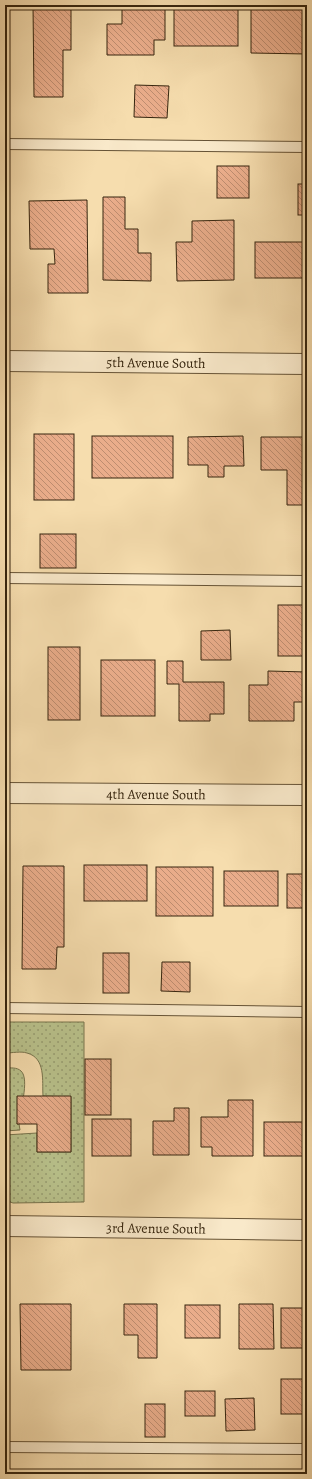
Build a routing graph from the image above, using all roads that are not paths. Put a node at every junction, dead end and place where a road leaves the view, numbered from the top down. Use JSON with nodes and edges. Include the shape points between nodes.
{"nodes":[{"id":1,"x":5,"y":144,"type":"edge"},
{"id":2,"x":307,"y":147,"type":"edge"},
{"id":3,"x":5,"y":361,"type":"edge"},
{"id":4,"x":307,"y":364,"type":"edge"},
{"id":5,"x":5,"y":578,"type":"edge"},
{"id":6,"x":307,"y":581,"type":"edge"},
{"id":7,"x":5,"y":793,"type":"edge"},
{"id":8,"x":307,"y":795,"type":"edge"},
{"id":9,"x":5,"y":1008,"type":"edge"},
{"id":10,"x":307,"y":1012,"type":"edge"},
{"id":11,"x":5,"y":1226,"type":"edge"},
{"id":12,"x":307,"y":1230,"type":"edge"},
{"id":13,"x":5,"y":1447,"type":"edge"},
{"id":14,"x":307,"y":1450,"type":"edge"}],
"edges":[{"from":1,"to":2,"type":"lane"},
{"from":3,"to":4,"type":"street","name":"5th Avenue South"},
{"from":5,"to":6,"type":"lane"},
{"from":7,"to":8,"type":"street","name":"4th Avenue South"},
{"from":9,"to":10,"type":"lane"},
{"from":11,"to":12,"type":"street","name":"3rd Avenue South"},
{"from":13,"to":14,"type":"lane"}]}
